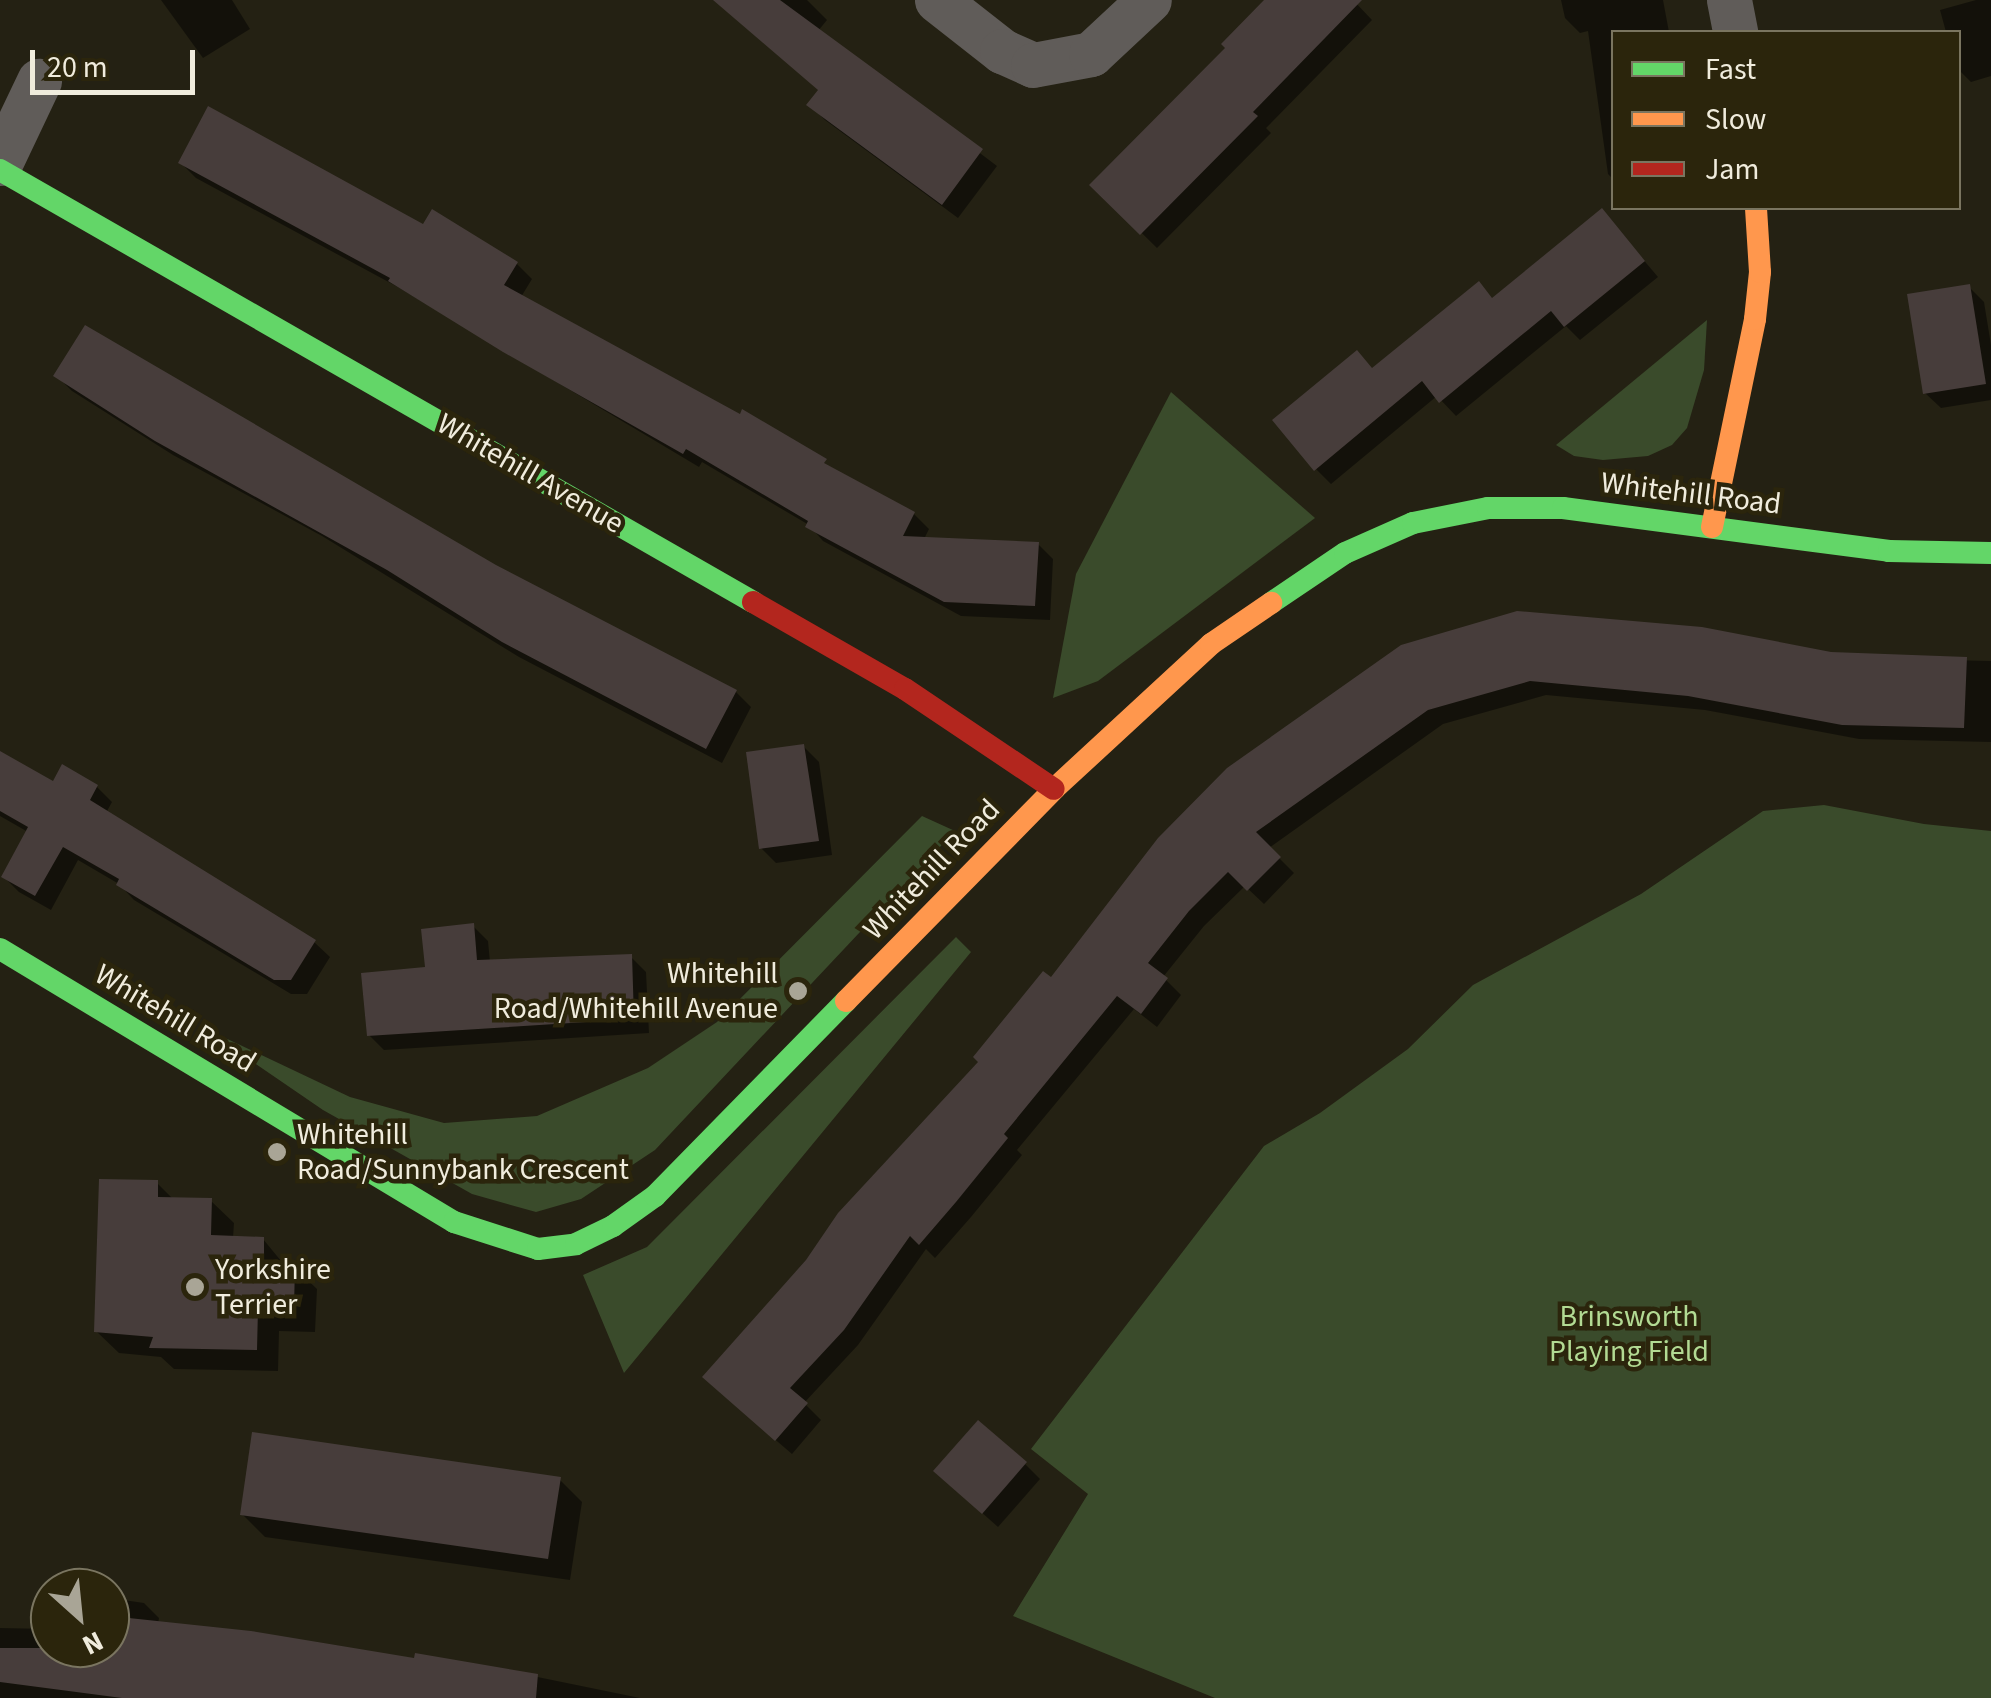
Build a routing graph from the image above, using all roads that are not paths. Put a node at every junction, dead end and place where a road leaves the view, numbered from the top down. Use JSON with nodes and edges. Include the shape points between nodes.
{"nodes":[{"id":1,"x":937,"y":0,"type":"edge"},
{"id":2,"x":1149,"y":0,"type":"edge"},
{"id":3,"x":1730,"y":0,"type":"edge"},
{"id":4,"x":1734,"y":30,"type":"edge"},
{"id":5,"x":40,"y":81,"type":"dead end"},
{"id":6,"x":0,"y":162,"type":"edge"},
{"id":7,"x":0,"y":170,"type":"edge"},
{"id":8,"x":1756,"y":210,"type":"edge"},
{"id":9,"x":1712,"y":527,"type":"junction"},
{"id":10,"x":1991,"y":553,"type":"edge"},
{"id":11,"x":1054,"y":789,"type":"junction"},
{"id":12,"x":0,"y":949,"type":"edge"}],
"edges":[{"from":1,"to":2,"type":"street","via":[[1032,65],[1090,54]]},
{"from":3,"to":4,"type":"street"},
{"from":5,"to":6,"type":"street"},
{"from":7,"to":11,"type":"street","name":"Whitehill Avenue","via":[[905,690]]},
{"from":8,"to":9,"type":"street","via":[[1755,319]]},
{"from":9,"to":10,"type":"street","name":"Whitehill Road","via":[[1889,551]]},
{"from":9,"to":11,"type":"street","name":"Whitehill Road","via":[[1544,508],[1488,508],[1413,524],[1345,553],[1212,644]]},
{"from":11,"to":12,"type":"street","name":"Whitehill Road","via":[[655,1196],[576,1244],[538,1249],[454,1222]]}]}
